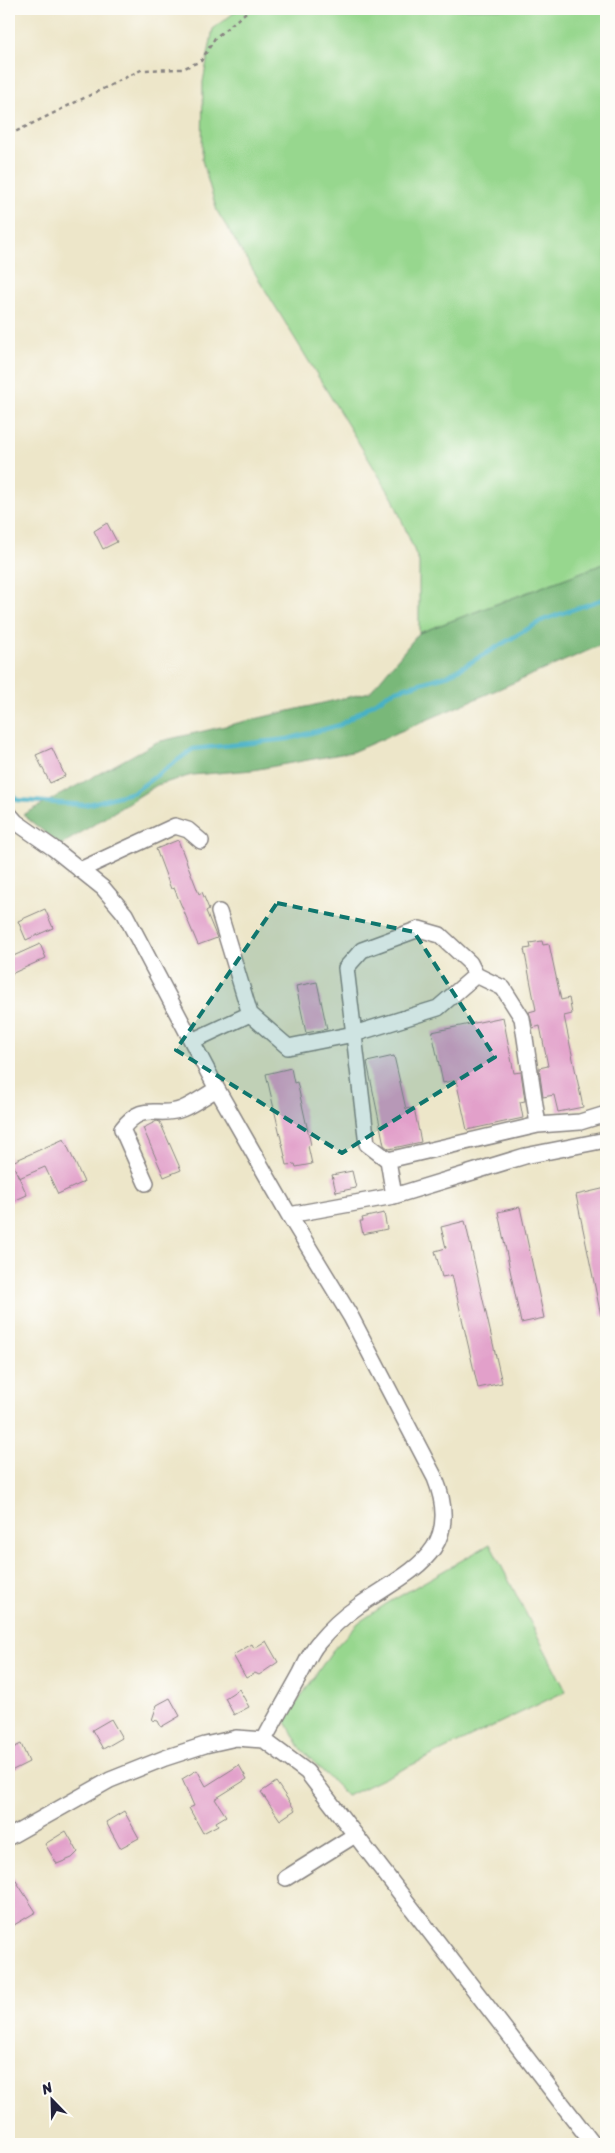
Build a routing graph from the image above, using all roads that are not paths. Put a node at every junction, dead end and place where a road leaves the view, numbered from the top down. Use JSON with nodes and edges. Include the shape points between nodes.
{"nodes":[{"id":1,"x":9,"y":814,"type":"edge"},
{"id":2,"x":201,"y":841,"type":"dead end"},
{"id":3,"x":80,"y":870,"type":"junction"},
{"id":4,"x":219,"y":912,"type":"dead end"},
{"id":5,"x":476,"y":975,"type":"junction"},
{"id":6,"x":250,"y":1014,"type":"junction"},
{"id":7,"x":354,"y":1034,"type":"junction"},
{"id":8,"x":192,"y":1041,"type":"junction"},
{"id":9,"x":216,"y":1088,"type":"junction"},
{"id":10,"x":606,"y":1114,"type":"edge"},
{"id":11,"x":538,"y":1124,"type":"junction"},
{"id":12,"x":519,"y":1129,"type":"junction"},
{"id":13,"x":606,"y":1140,"type":"edge"},
{"id":14,"x":525,"y":1156,"type":"junction"},
{"id":15,"x":388,"y":1160,"type":"junction"},
{"id":16,"x":146,"y":1183,"type":"dead end"},
{"id":17,"x":394,"y":1196,"type":"junction"},
{"id":18,"x":289,"y":1215,"type":"junction"},
{"id":19,"x":264,"y":1740,"type":"junction"},
{"id":20,"x":355,"y":1835,"type":"junction"},
{"id":21,"x":9,"y":1837,"type":"edge"},
{"id":22,"x":286,"y":1878,"type":"dead end"},
{"id":23,"x":593,"y":2144,"type":"edge"}],
"edges":[{"from":1,"to":3,"type":"street"},
{"from":2,"to":3,"type":"street","via":[[188,830],[175,826]]},
{"from":3,"to":8,"type":"street","via":[[103,888],[125,914]]},
{"from":4,"to":6,"type":"street"},
{"from":5,"to":7,"type":"street","via":[[438,1008]]},
{"from":5,"to":7,"type":"street","via":[[470,963],[440,935],[419,929],[362,950],[346,968]]},
{"from":5,"to":11,"type":"street","via":[[503,988],[522,1018]]},
{"from":6,"to":7,"type":"street","via":[[288,1047]]},
{"from":6,"to":8,"type":"street"},
{"from":7,"to":15,"type":"street","via":[[367,1144]]},
{"from":8,"to":9,"type":"street"},
{"from":9,"to":16,"type":"street","via":[[182,1110],[140,1113],[126,1124],[122,1130]]},
{"from":9,"to":18,"type":"street"},
{"from":10,"to":11,"type":"street","via":[[580,1122]]},
{"from":11,"to":12,"type":"street"},
{"from":12,"to":14,"type":"street"},
{"from":12,"to":15,"type":"street"},
{"from":13,"to":14,"type":"street"},
{"from":14,"to":17,"type":"street"},
{"from":15,"to":17,"type":"street"},
{"from":17,"to":18,"type":"street"},
{"from":18,"to":19,"type":"street","via":[[351,1317],[435,1478],[441,1493],[444,1522],[430,1554],[412,1572],[355,1608],[317,1644]]},
{"from":19,"to":20,"type":"street","via":[[307,1772]]},
{"from":19,"to":21,"type":"street","via":[[236,1738],[165,1758],[110,1780]]},
{"from":20,"to":22,"type":"street"},
{"from":20,"to":23,"type":"street"}]}
